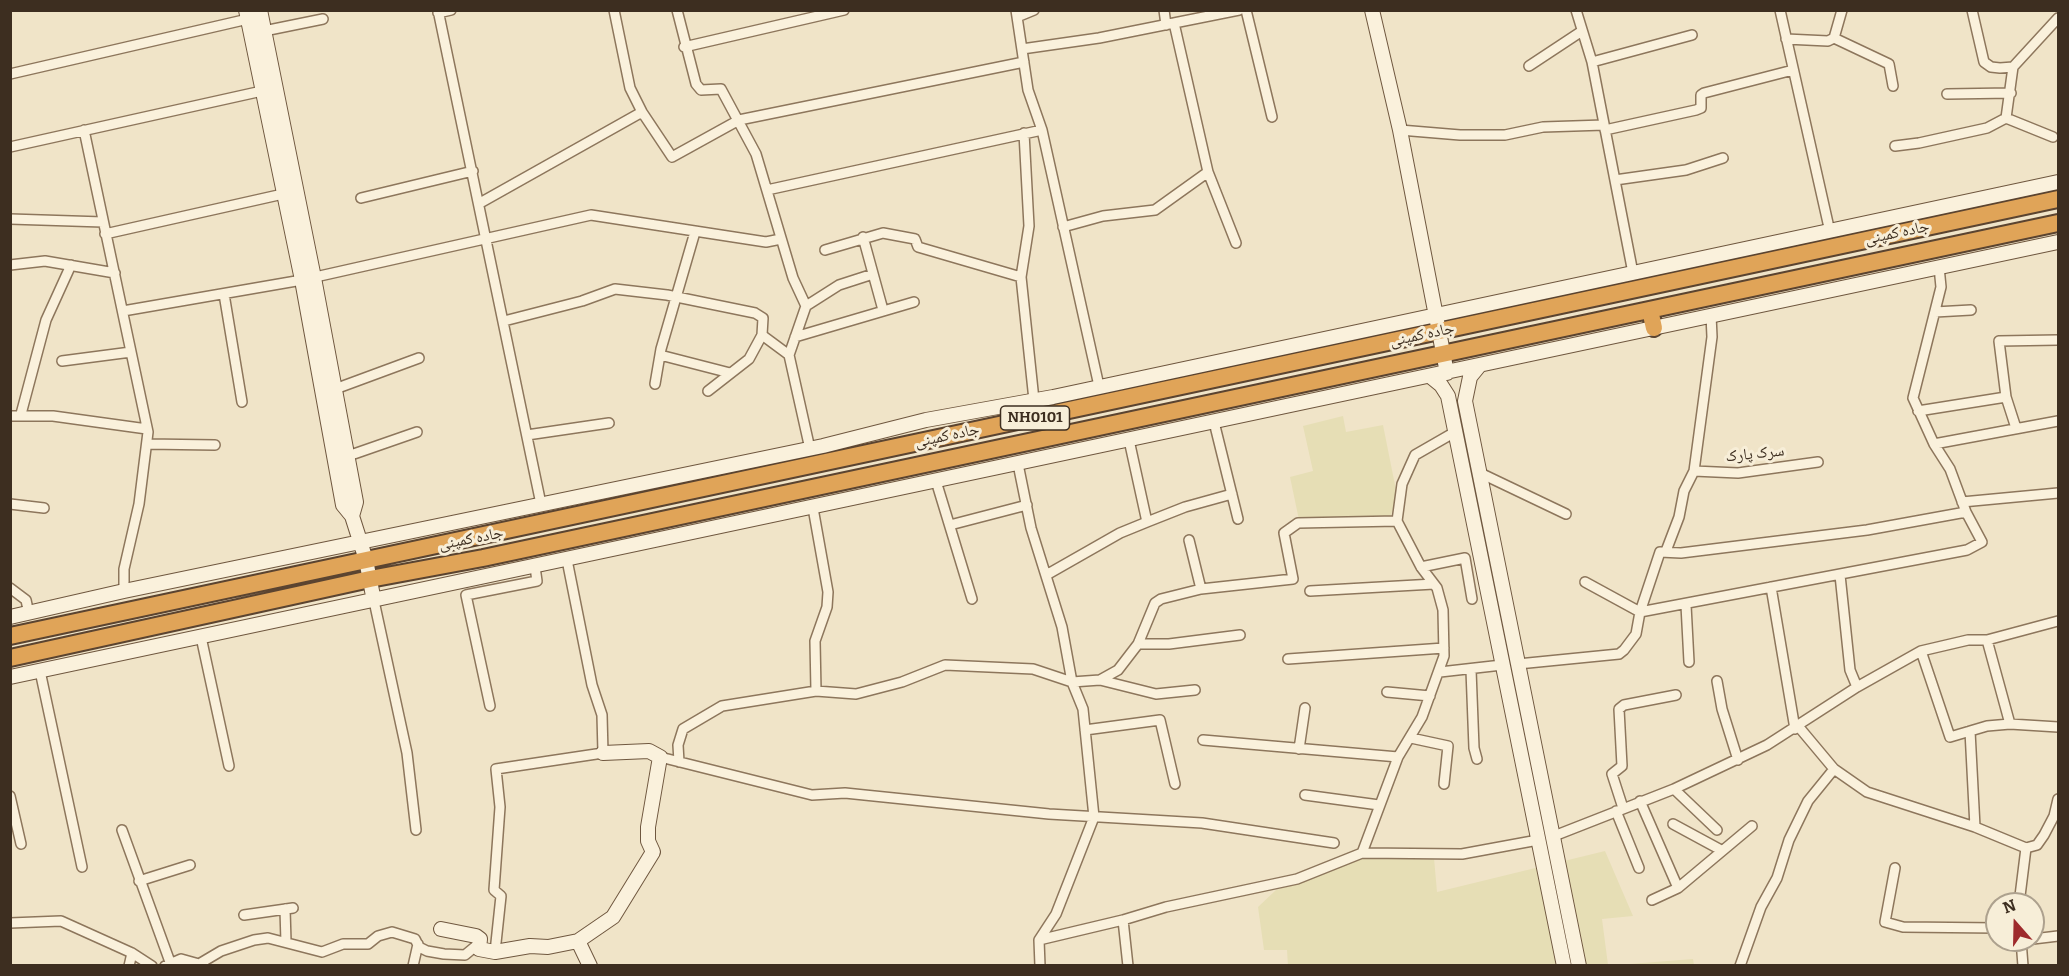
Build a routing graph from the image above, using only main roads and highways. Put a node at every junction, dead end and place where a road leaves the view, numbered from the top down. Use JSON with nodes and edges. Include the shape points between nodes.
{"nodes":[{"id":1,"x":2058,"y":199,"type":"edge"},
{"id":2,"x":2058,"y":223,"type":"edge"},
{"id":3,"x":1650,"y":310,"type":"junction"},
{"id":4,"x":1654,"y":328,"type":"road end"},
{"id":5,"x":10,"y":636,"type":"edge"},
{"id":6,"x":10,"y":658,"type":"edge"}],
"edges":[{"from":1,"to":5,"type":"highway","name":"جاده کمپنی","number":"NH0101","via":[[1438,323],[490,536]]},
{"from":2,"to":3,"type":"highway","name":"جاده کمپنی","number":"NH0101"},
{"from":3,"to":4,"type":"highway"},
{"from":3,"to":6,"type":"highway","name":"جاده کمپنی","number":"NH0101"}]}
